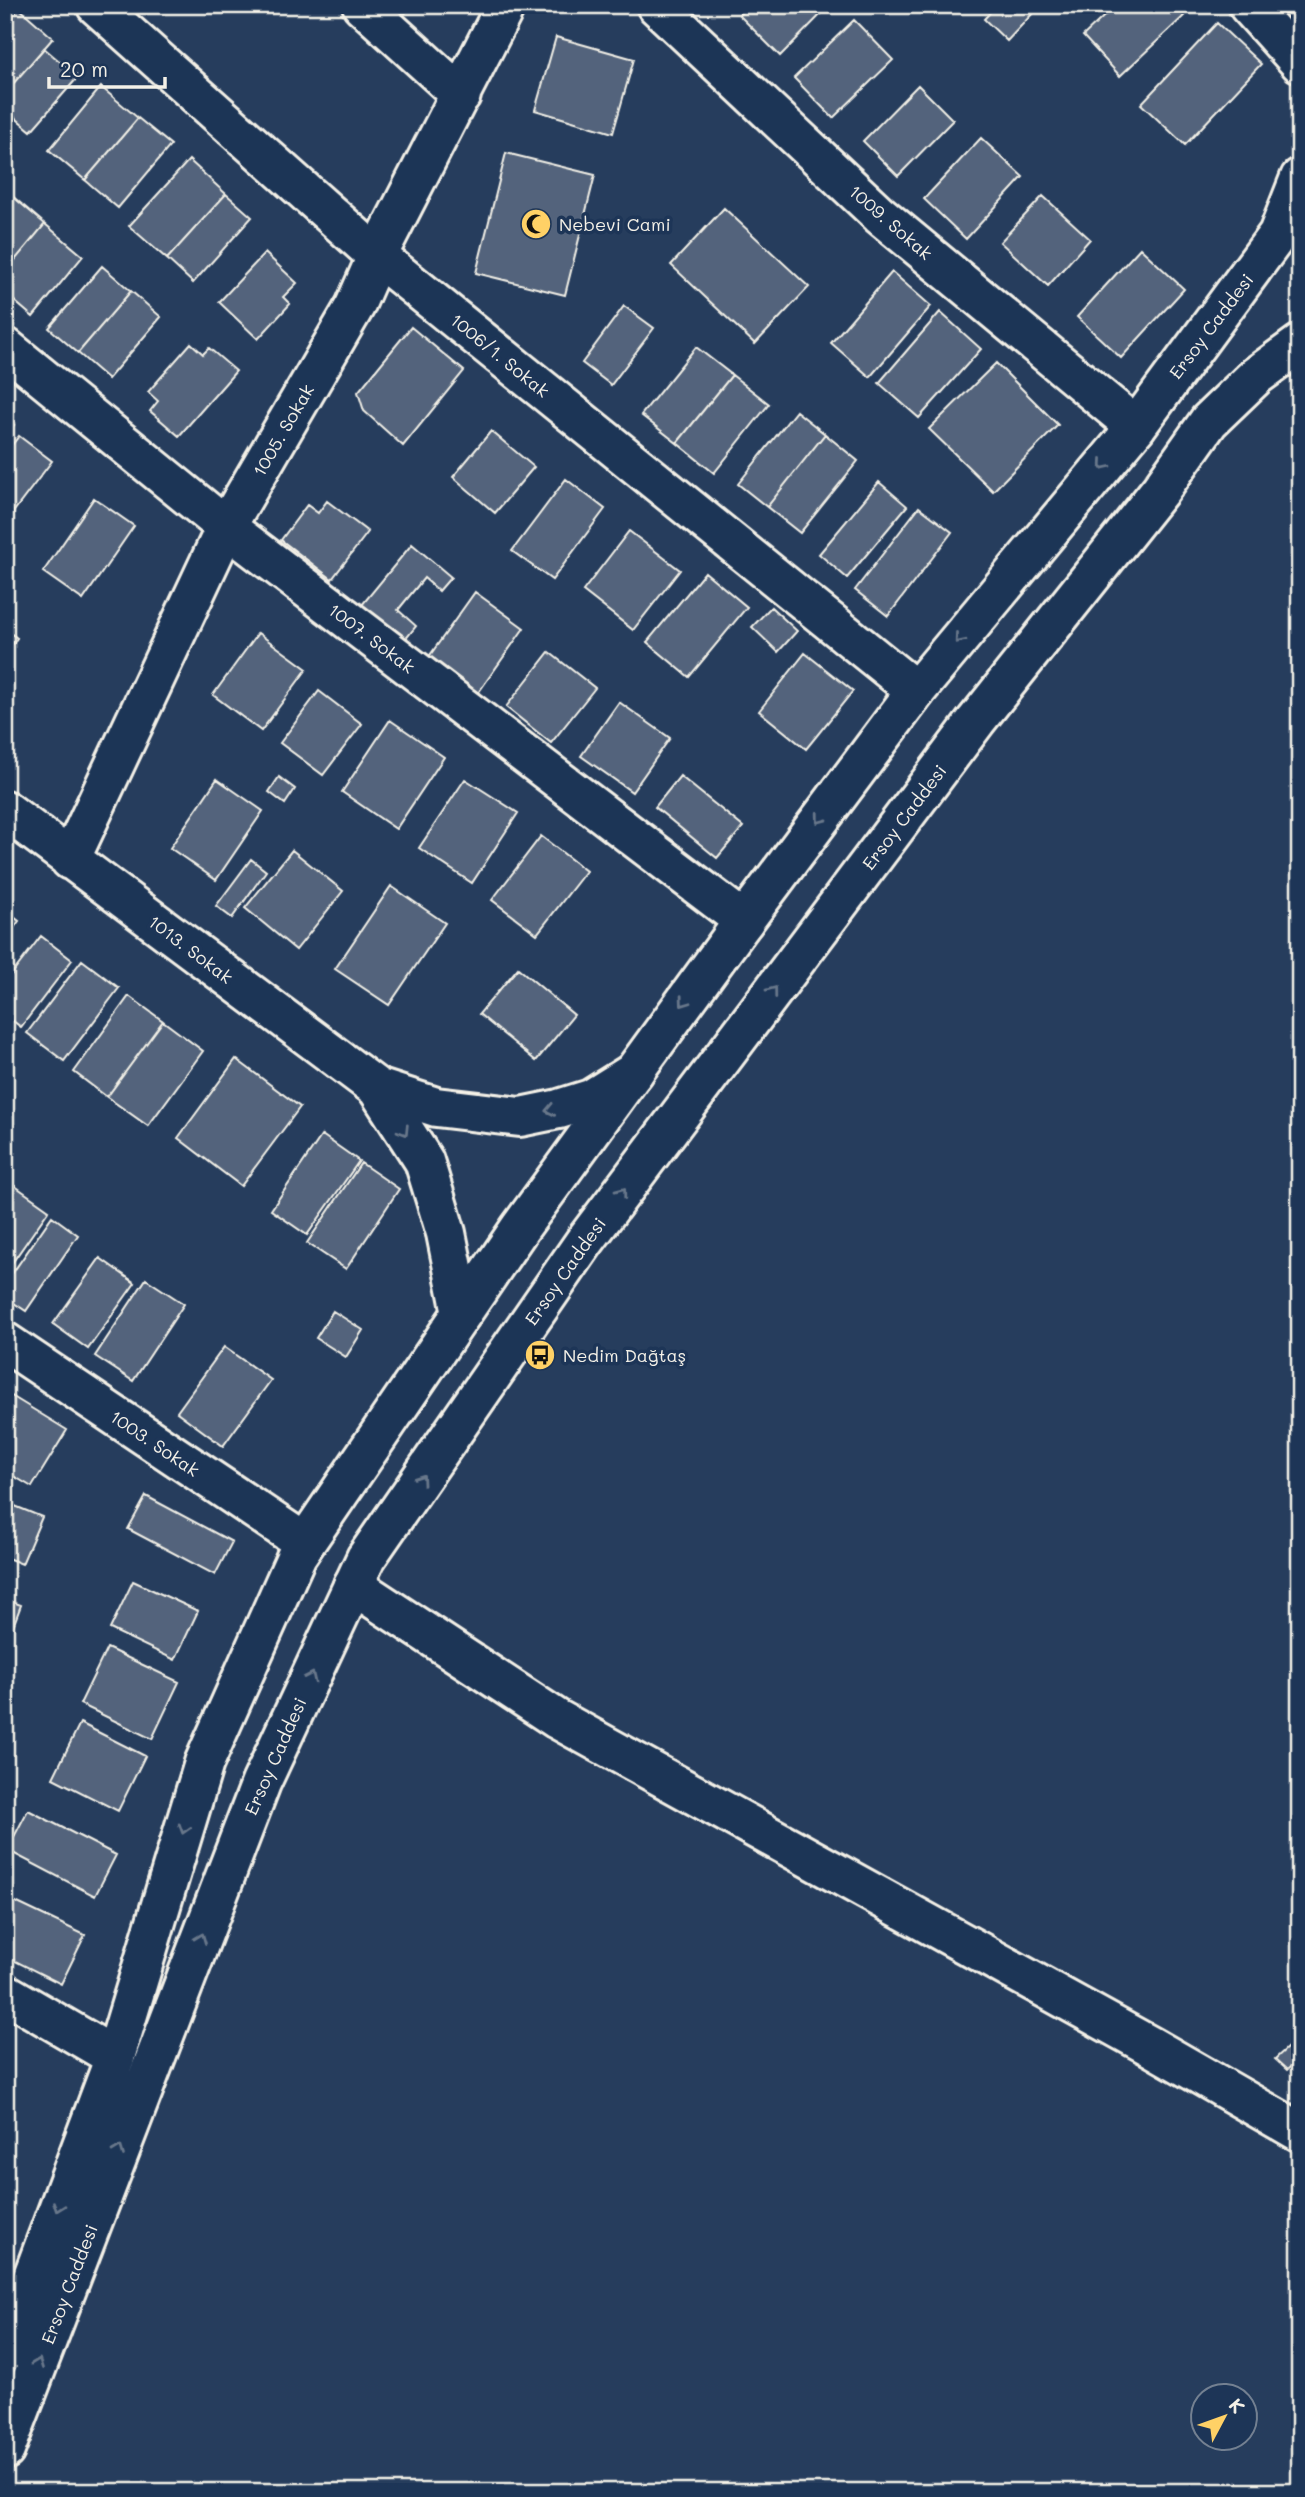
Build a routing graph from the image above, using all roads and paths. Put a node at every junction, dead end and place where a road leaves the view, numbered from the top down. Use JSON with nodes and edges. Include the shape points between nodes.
{"nodes":[{"id":1,"x":96,"y":5,"type":"edge"},
{"id":2,"x":362,"y":5,"type":"edge"},
{"id":3,"x":506,"y":5,"type":"edge"},
{"id":4,"x":656,"y":5,"type":"edge"},
{"id":5,"x":1248,"y":5,"type":"edge"},
{"id":6,"x":1300,"y":63,"type":"edge"},
{"id":7,"x":461,"y":95,"type":"junction"},
{"id":8,"x":1300,"y":178,"type":"edge"},
{"id":9,"x":377,"y":257,"type":"junction"},
{"id":10,"x":1300,"y":344,"type":"edge"},
{"id":11,"x":5,"y":347,"type":"edge"},
{"id":12,"x":1136,"y":427,"type":"junction"},
{"id":13,"x":226,"y":527,"type":"junction"},
{"id":14,"x":916,"y":691,"type":"junction"},
{"id":15,"x":5,"y":810,"type":"edge"},
{"id":16,"x":71,"y":860,"type":"junction"},
{"id":17,"x":744,"y":921,"type":"junction"},
{"id":18,"x":634,"y":1072,"type":"junction"},
{"id":19,"x":377,"y":1088,"type":"junction"},
{"id":20,"x":462,"y":1313,"type":"junction"},
{"id":21,"x":5,"y":1342,"type":"edge"},
{"id":22,"x":305,"y":1543,"type":"junction"},
{"id":23,"x":353,"y":1585,"type":"junction"},
{"id":24,"x":5,"y":1993,"type":"edge"},
{"id":25,"x":115,"y":2057,"type":"junction"},
{"id":26,"x":1300,"y":2132,"type":"edge"},
{"id":27,"x":20,"y":2282,"type":"edge"},
{"id":28,"x":5,"y":2351,"type":"edge"},
{"id":29,"x":5,"y":2450,"type":"edge"}],
"edges":[{"from":1,"to":9,"type":"street","name":"1006/1. Sokak"},
{"from":2,"to":7,"type":"street"},
{"from":3,"to":7,"type":"street","name":"1005. Sokak"},
{"from":4,"to":12,"type":"street","name":"1009. Sokak","via":[[880,215]]},
{"from":5,"to":6,"type":"street"},
{"from":7,"to":9,"type":"street","name":"1005. Sokak"},
{"from":8,"to":12,"type":"street","name":"Ersoy Caddesi","via":[[1278,234]]},
{"from":9,"to":13,"type":"street","name":"1005. Sokak","via":[[355,306]]},
{"from":9,"to":14,"type":"street","name":"1006/1. Sokak"},
{"from":23,"to":10,"type":"street","name":"Ersoy Caddesi","one_way":true,"via":[[366,1558],[585,1241],[976,721],[1161,489],[1209,421],[1256,376]]},
{"from":11,"to":13,"type":"street","name":"1007. Sokak"},
{"from":12,"to":14,"type":"street","name":"Ersoy Caddesi","one_way":true},
{"from":13,"to":16,"type":"street","name":"1005. Sokak"},
{"from":13,"to":17,"type":"street","name":"1007. Sokak"},
{"from":14,"to":17,"type":"street","name":"Ersoy Caddesi","one_way":true},
{"from":15,"to":16,"type":"street","name":"1013. Sokak"},
{"from":16,"to":19,"type":"street","name":"1013. Sokak"},
{"from":17,"to":18,"type":"street","name":"Ersoy Caddesi","one_way":true},
{"from":18,"to":19,"type":"street","name":"1013. Sokak","one_way":true,"via":[[591,1099],[520,1117],[436,1107]]},
{"from":18,"to":20,"type":"street","name":"Ersoy Caddesi"},
{"from":19,"to":20,"type":"street","name":"1013. Sokak","one_way":true,"via":[[424,1161],[446,1233]]},
{"from":20,"to":22,"type":"street","name":"Ersoy Caddesi"},
{"from":21,"to":22,"type":"street","name":"1003. Sokak"},
{"from":22,"to":25,"type":"street","name":"Ersoy Caddesi","one_way":true,"via":[[204,1763]]},
{"from":23,"to":26,"type":"street","via":[[557,1719]]},
{"from":29,"to":23,"type":"street","name":"Ersoy Caddesi","one_way":true,"via":[[261,1783]]},
{"from":24,"to":25,"type":"street"},
{"from":25,"to":27,"type":"street","name":"Ersoy Caddesi","one_way":true},
{"from":27,"to":28,"type":"street","name":"Ersoy Caddesi"}]}
